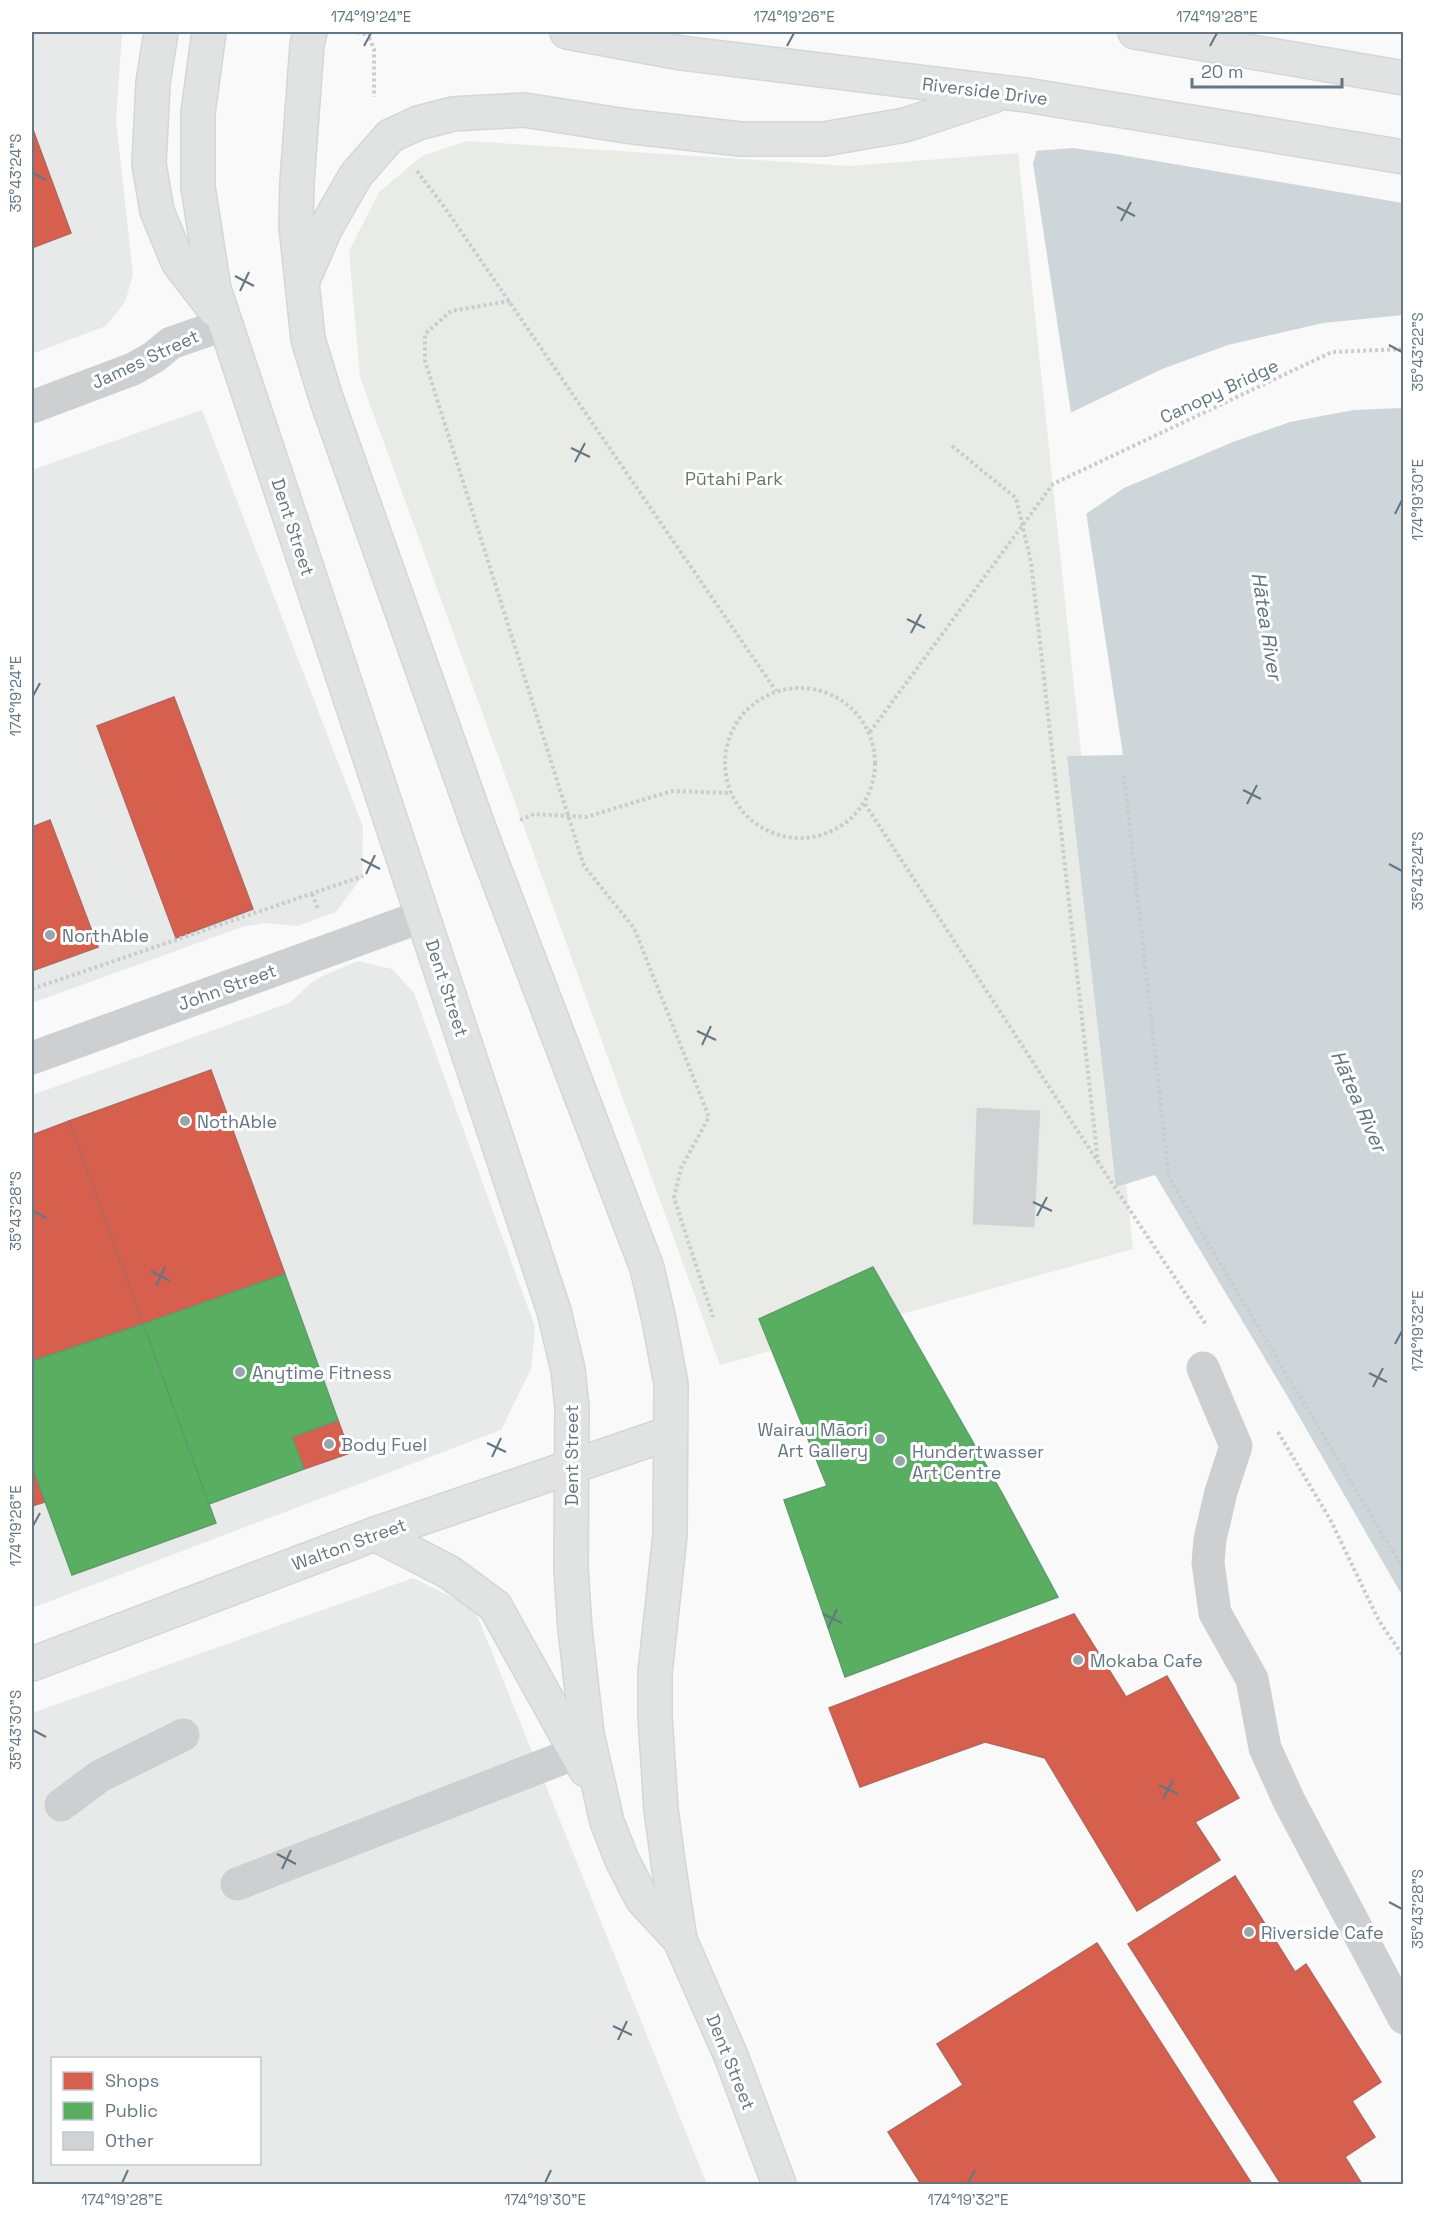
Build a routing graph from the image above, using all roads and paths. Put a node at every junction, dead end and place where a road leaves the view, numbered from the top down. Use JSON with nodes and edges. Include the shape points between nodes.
{"nodes":[{"id":1,"x":161,"y":32,"type":"edge"},
{"id":2,"x":208,"y":32,"type":"edge"},
{"id":3,"x":310,"y":32,"type":"edge"},
{"id":4,"x":357,"y":32,"type":"edge"},
{"id":5,"x":567,"y":32,"type":"edge"},
{"id":6,"x":1135,"y":32,"type":"edge"},
{"id":7,"x":369,"y":33,"type":"edge"},
{"id":8,"x":1404,"y":78,"type":"edge"},
{"id":9,"x":1013,"y":94,"type":"junction"},
{"id":10,"x":374,"y":103,"type":"dead end"},
{"id":11,"x":390,"y":136,"type":"junction"},
{"id":12,"x":1404,"y":157,"type":"edge"},
{"id":13,"x":303,"y":280,"type":"junction"},
{"id":14,"x":510,"y":301,"type":"junction"},
{"id":15,"x":226,"y":324,"type":"junction"},
{"id":16,"x":1404,"y":349,"type":"edge"},
{"id":17,"x":32,"y":407,"type":"edge"},
{"id":18,"x":952,"y":446,"type":"dead end"},
{"id":19,"x":1022,"y":525,"type":"junction"},
{"id":20,"x":776,"y":691,"type":"junction"},
{"id":21,"x":870,"y":732,"type":"junction"},
{"id":22,"x":1124,"y":775,"type":"dead end"},
{"id":23,"x":731,"y":793,"type":"junction"},
{"id":24,"x":865,"y":804,"type":"junction"},
{"id":25,"x":534,"y":814,"type":"dead end"},
{"id":26,"x":568,"y":817,"type":"junction"},
{"id":27,"x":372,"y":873,"type":"dead end"},
{"id":28,"x":423,"y":916,"type":"junction"},
{"id":29,"x":32,"y":989,"type":"edge"},
{"id":30,"x":32,"y":1058,"type":"edge"},
{"id":31,"x":1098,"y":1162,"type":"junction"},
{"id":32,"x":713,"y":1317,"type":"dead end"},
{"id":33,"x":1210,"y":1330,"type":"dead end"},
{"id":34,"x":1203,"y":1368,"type":"dead end"},
{"id":35,"x":670,"y":1433,"type":"junction"},
{"id":36,"x":1236,"y":1446,"type":"junction"},
{"id":37,"x":572,"y":1465,"type":"junction"},
{"id":38,"x":375,"y":1534,"type":"junction"},
{"id":39,"x":1404,"y":1570,"type":"edge"},
{"id":40,"x":1404,"y":1657,"type":"edge"},
{"id":41,"x":32,"y":1664,"type":"edge"},
{"id":42,"x":183,"y":1735,"type":"dead end"},
{"id":43,"x":576,"y":1753,"type":"junction"},
{"id":44,"x":603,"y":1799,"type":"junction"},
{"id":45,"x":61,"y":1805,"type":"dead end"},
{"id":46,"x":237,"y":1884,"type":"dead end"},
{"id":47,"x":680,"y":1940,"type":"junction"},
{"id":48,"x":1404,"y":2018,"type":"edge"},
{"id":49,"x":779,"y":2184,"type":"edge"}],
"edges":[{"from":1,"to":15,"type":"main road","via":[[153,83],[149,164],[157,211],[178,262]]},
{"from":2,"to":15,"type":"main road","name":"Dent Street","via":[[198,113],[198,187],[214,289]]},
{"from":3,"to":13,"type":"main road","name":"Dent Street","via":[[297,182]]},
{"from":4,"to":7,"type":"path"},
{"from":5,"to":9,"type":"main road","name":"Riverside Drive","via":[[681,53]]},
{"from":6,"to":8,"type":"main road"},
{"from":7,"to":10,"type":"path","via":[[374,49]]},
{"from":9,"to":11,"type":"main road","via":[[905,125],[824,139],[740,139],[524,110],[453,114],[418,123]]},
{"from":9,"to":12,"type":"main road","name":"Riverside Drive"},
{"from":11,"to":13,"type":"main road","via":[[356,175],[325,229]]},
{"from":11,"to":14,"type":"path"},
{"from":13,"to":35,"type":"main road","name":"Dent Street","via":[[308,339],[326,398],[481,834],[647,1268],[670,1384]]},
{"from":14,"to":20,"type":"path"},
{"from":14,"to":26,"type":"path","via":[[451,311],[425,334],[425,361]]},
{"from":15,"to":17,"type":"street","name":"James Street","via":[[171,343],[132,369]]},
{"from":15,"to":28,"type":"main road","name":"Dent Street"},
{"from":16,"to":19,"type":"path","name":"Canopy Bridge","via":[[1332,352],[1053,484]]},
{"from":18,"to":19,"type":"path","via":[[1016,498]]},
{"from":19,"to":21,"type":"path"},
{"from":19,"to":31,"type":"path","via":[[1031,562]]},
{"from":20,"to":21,"type":"path","via":[[799,687],[821,690],[841,699]]},
{"from":20,"to":23,"type":"path","via":[[754,702],[737,720],[726,744],[724,769]]},
{"from":21,"to":24,"type":"path","via":[[876,756],[875,780]]},
{"from":22,"to":39,"type":"path","via":[[1169,1178]]},
{"from":23,"to":24,"type":"path","via":[[744,814],[761,828],[784,837],[807,839],[830,833],[850,821]]},
{"from":23,"to":26,"type":"path","via":[[672,791],[586,817]]},
{"from":24,"to":31,"type":"path"},
{"from":25,"to":26,"type":"path"},
{"from":26,"to":32,"type":"path","via":[[584,866],[634,928],[709,1117],[681,1168],[674,1198]]},
{"from":27,"to":29,"type":"path"},
{"from":28,"to":30,"type":"street","name":"John Street"},
{"from":28,"to":37,"type":"main road","name":"Dent Street","via":[[554,1311],[568,1370]]},
{"from":31,"to":33,"type":"path"},
{"from":34,"to":36,"type":"street"},
{"from":35,"to":37,"type":"main road","name":"Walton Street"},
{"from":35,"to":47,"type":"main road","name":"Dent Street","via":[[670,1534],[655,1673],[655,1716],[661,1809]]},
{"from":36,"to":40,"type":"path","via":[[1276,1429],[1331,1521],[1379,1621]]},
{"from":36,"to":48,"type":"street","via":[[1210,1539],[1208,1563],[1215,1613],[1252,1679],[1265,1748],[1289,1801]]},
{"from":37,"to":38,"type":"main road","name":"Walton Street"},
{"from":37,"to":44,"type":"main road","name":"Dent Street","via":[[575,1629],[587,1734]]},
{"from":38,"to":41,"type":"main road","name":"Walton Street"},
{"from":38,"to":43,"type":"main road","via":[[449,1572],[495,1606]]},
{"from":42,"to":45,"type":"street","via":[[100,1776]]},
{"from":43,"to":44,"type":"main road"},
{"from":43,"to":46,"type":"street"},
{"from":44,"to":47,"type":"main road","name":"Dent Street","via":[[622,1860],[642,1899]]},
{"from":47,"to":49,"type":"main road","name":"Dent Street","via":[[731,2056]]}]}
